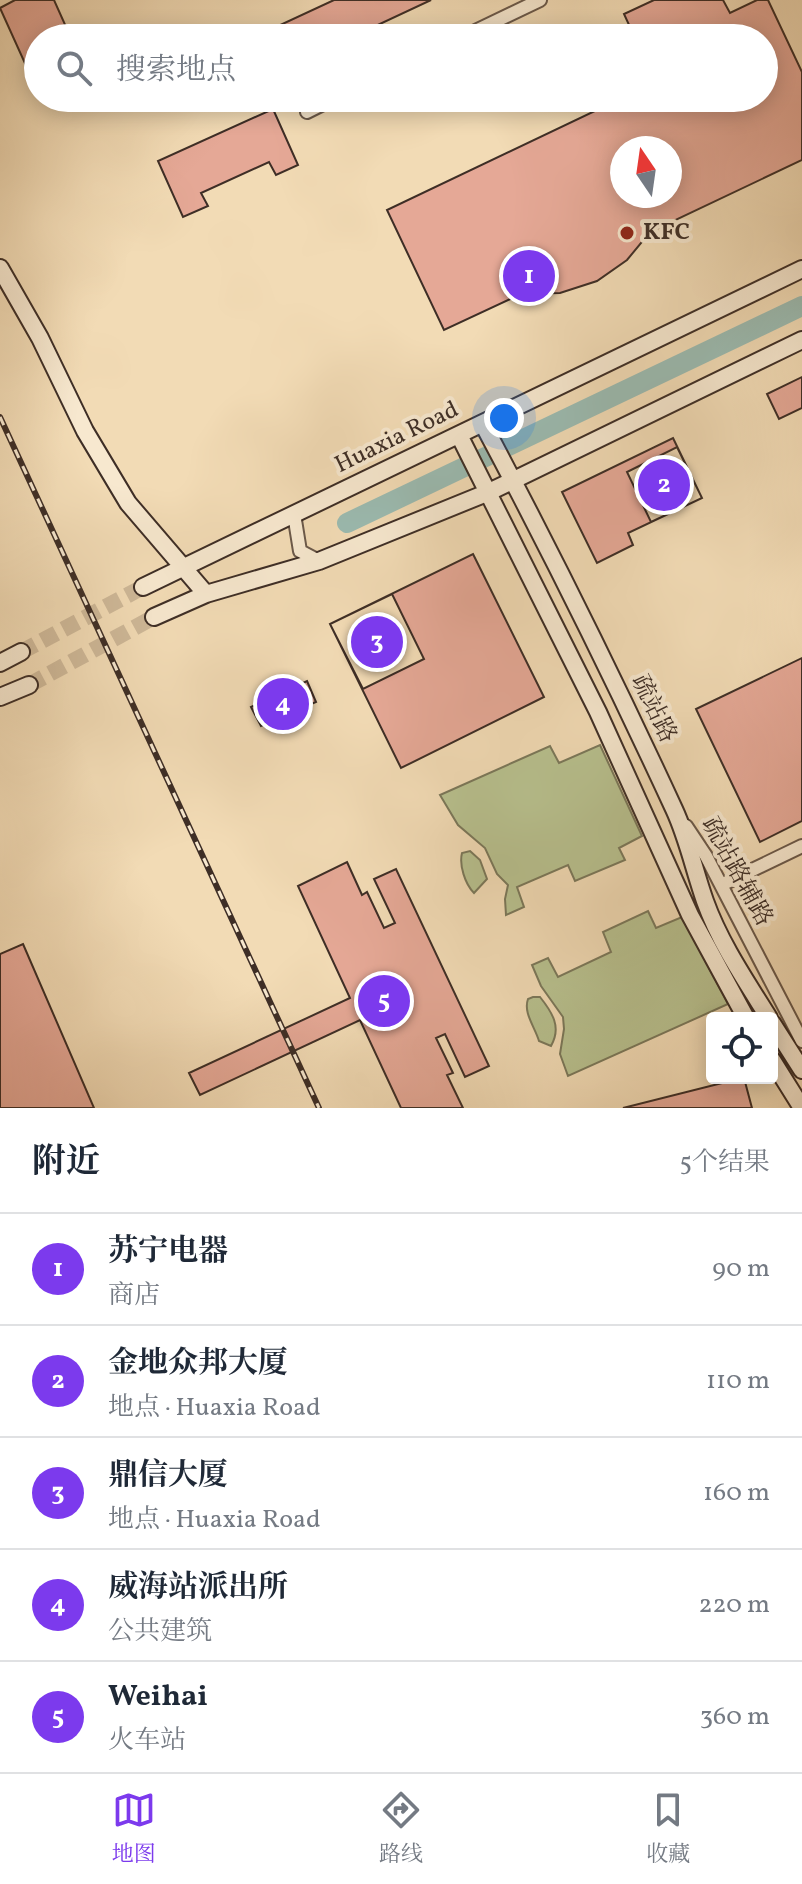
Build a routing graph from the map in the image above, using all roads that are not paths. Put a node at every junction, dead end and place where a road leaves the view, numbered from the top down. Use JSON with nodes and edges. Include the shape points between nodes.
{"nodes":[{"id":1,"x":540,"y":0,"type":"edge"},
{"id":2,"x":490,"y":24,"type":"edge"},
{"id":3,"x":0,"y":268,"type":"edge"},
{"id":4,"x":802,"y":269,"type":"edge"},
{"id":5,"x":802,"y":340,"type":"edge"},
{"id":6,"x":485,"y":428,"type":"junction"},
{"id":7,"x":461,"y":439,"type":"junction"},
{"id":8,"x":511,"y":476,"type":"junction"},
{"id":9,"x":486,"y":488,"type":"junction"},
{"id":10,"x":294,"y":514,"type":"junction"},
{"id":11,"x":319,"y":561,"type":"junction"},
{"id":12,"x":183,"y":569,"type":"junction"},
{"id":13,"x":143,"y":587,"type":"tunnel mouth"},
{"id":14,"x":206,"y":594,"type":"junction"},
{"id":15,"x":154,"y":617,"type":"tunnel mouth"},
{"id":16,"x":21,"y":652,"type":"tunnel mouth"},
{"id":17,"x":0,"y":663,"type":"edge"},
{"id":18,"x":29,"y":685,"type":"tunnel mouth"},
{"id":19,"x":0,"y":697,"type":"edge"},
{"id":20,"x":675,"y":810,"type":"junction"},
{"id":21,"x":802,"y":846,"type":"edge"},
{"id":22,"x":721,"y":885,"type":"junction"},
{"id":23,"x":743,"y":1012,"type":"edge"},
{"id":24,"x":765,"y":1012,"type":"edge"},
{"id":25,"x":778,"y":1032,"type":"edge"},
{"id":26,"x":802,"y":1041,"type":"edge"},
{"id":27,"x":778,"y":1070,"type":"edge"},
{"id":28,"x":802,"y":1070,"type":"edge"},
{"id":29,"x":802,"y":1108,"type":"edge"}],
"edges":[{"from":1,"to":2,"type":"street"},
{"from":3,"to":12,"type":"main road","via":[[128,503]]},
{"from":4,"to":6,"type":"main road","name":"Huaxia Road"},
{"from":5,"to":8,"type":"main road"},
{"from":6,"to":7,"type":"main road","name":"Huaxia Road"},
{"from":6,"to":8,"type":"main road","name":"疏站路"},
{"from":7,"to":9,"type":"main road"},
{"from":7,"to":10,"type":"main road","name":"Huaxia Road"},
{"from":8,"to":9,"type":"main road"},
{"from":8,"to":20,"type":"main road","name":"疏站路"},
{"from":9,"to":11,"type":"main road"},
{"from":9,"to":23,"type":"main road","via":[[598,712],[690,915]]},
{"from":10,"to":11,"type":"street","via":[[300,551]]},
{"from":10,"to":12,"type":"main road","name":"Huaxia Road"},
{"from":11,"to":14,"type":"main road"},
{"from":12,"to":13,"type":"main road","name":"Huaxia Road"},
{"from":12,"to":14,"type":"main road"},
{"from":14,"to":15,"type":"main road"},
{"from":16,"to":17,"type":"main road"},
{"from":18,"to":19,"type":"main road"},
{"from":20,"to":22,"type":"street","name":"疏站路辅路"},
{"from":20,"to":24,"type":"main road","name":"疏站路","via":[[705,902]]},
{"from":21,"to":22,"type":"street"},
{"from":22,"to":26,"type":"street","name":"疏站路辅路"},
{"from":25,"to":28,"type":"main road"},
{"from":27,"to":29,"type":"main road"}]}
